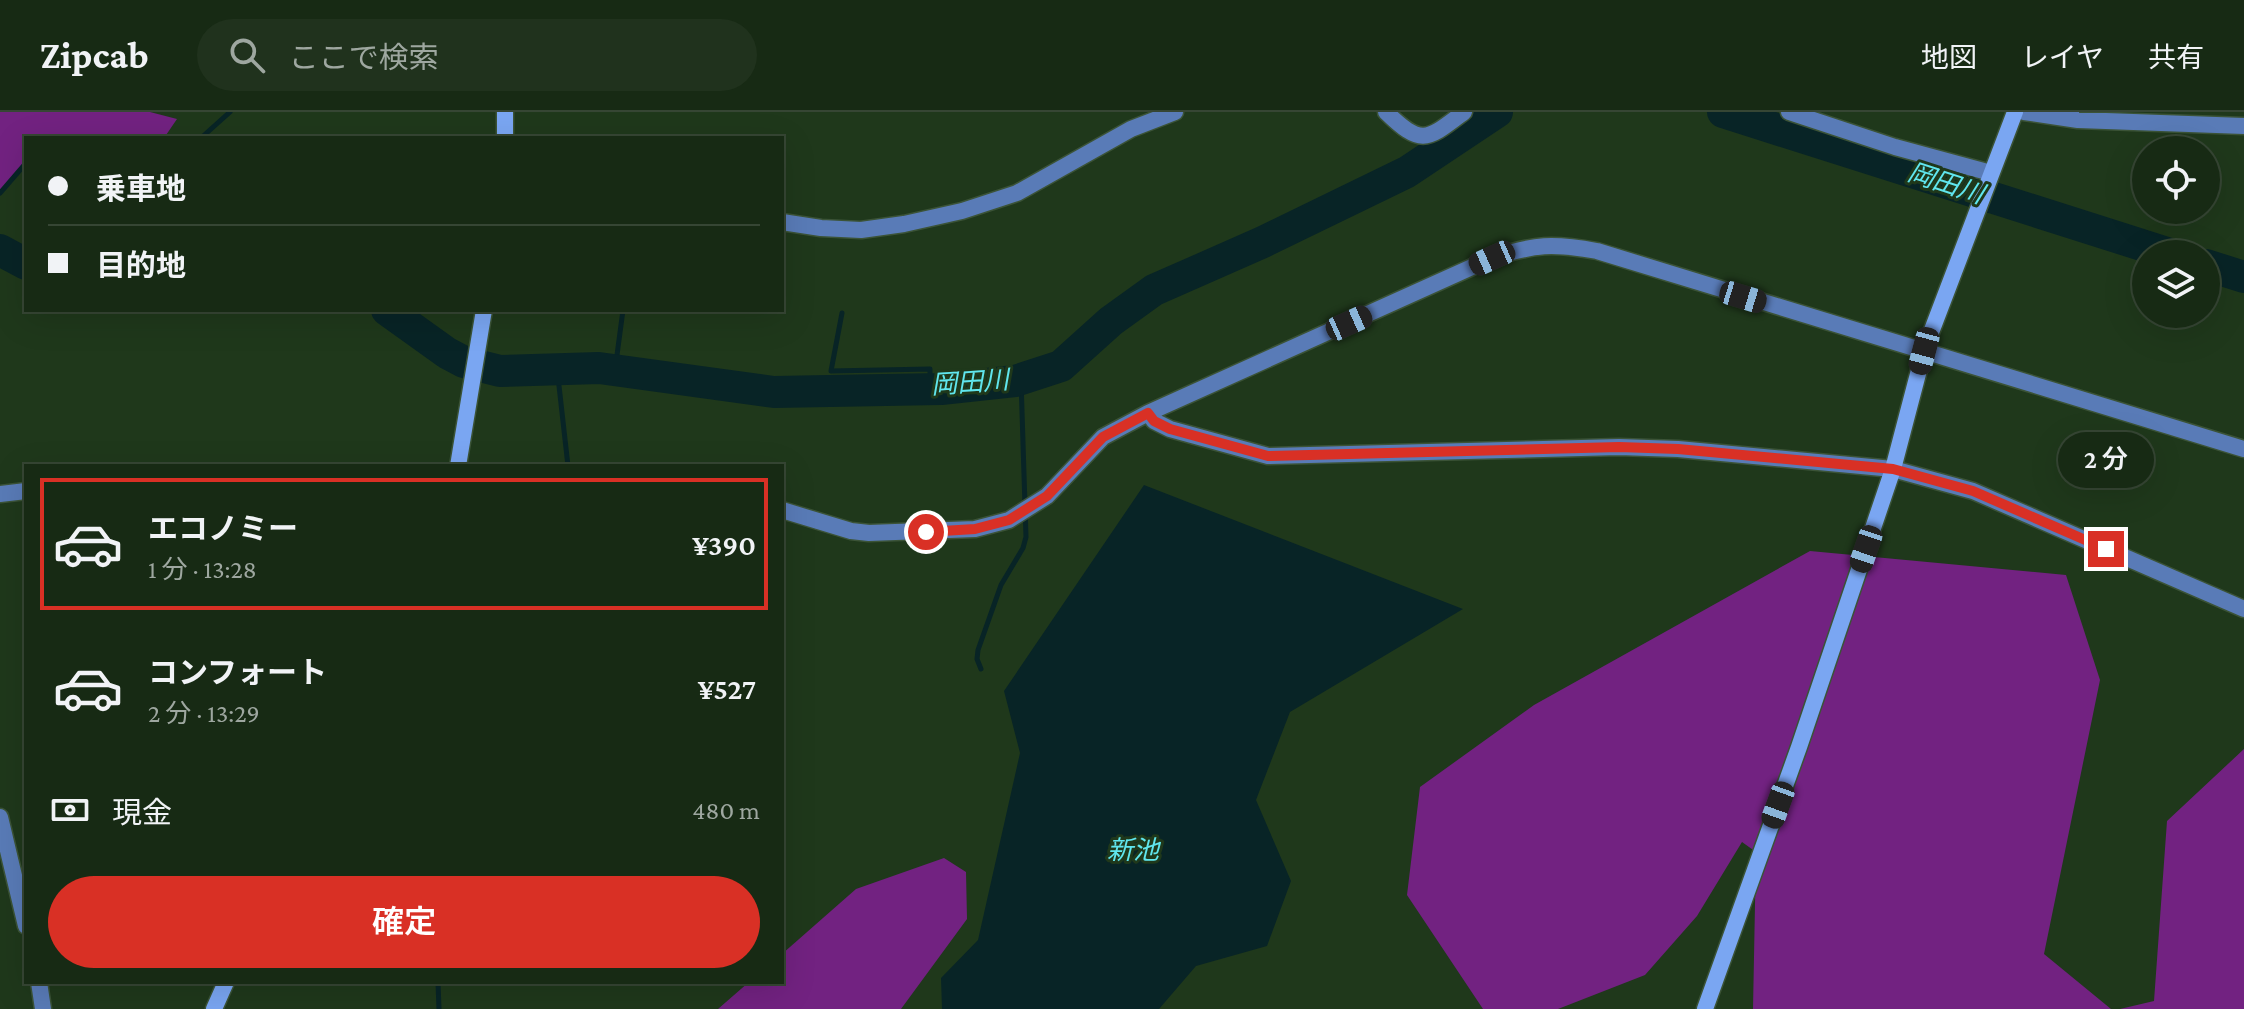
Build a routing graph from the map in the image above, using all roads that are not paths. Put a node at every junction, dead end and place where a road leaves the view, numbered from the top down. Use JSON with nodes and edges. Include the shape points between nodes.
{"nodes":[{"id":1,"x":505,"y":112,"type":"edge"},
{"id":2,"x":1175,"y":112,"type":"edge"},
{"id":3,"x":1386,"y":112,"type":"edge"},
{"id":4,"x":1464,"y":112,"type":"edge"},
{"id":5,"x":1789,"y":112,"type":"edge"},
{"id":6,"x":2015,"y":112,"type":"edge"},
{"id":7,"x":2024,"y":112,"type":"edge"},
{"id":8,"x":2244,"y":126,"type":"edge"},
{"id":9,"x":505,"y":136,"type":"edge"},
{"id":10,"x":1990,"y":177,"type":"junction"},
{"id":11,"x":784,"y":222,"type":"edge"},
{"id":12,"x":484,"y":312,"type":"edge"},
{"id":13,"x":1924,"y":351,"type":"junction"},
{"id":14,"x":1148,"y":413,"type":"junction"},
{"id":15,"x":2244,"y":449,"type":"edge"},
{"id":16,"x":458,"y":464,"type":"edge"},
{"id":17,"x":1893,"y":469,"type":"junction"},
{"id":18,"x":24,"y":491,"type":"edge"},
{"id":19,"x":0,"y":494,"type":"edge"},
{"id":20,"x":784,"y":511,"type":"edge"},
{"id":21,"x":2244,"y":609,"type":"edge"},
{"id":22,"x":0,"y":817,"type":"edge"},
{"id":23,"x":24,"y":918,"type":"edge"},
{"id":24,"x":39,"y":984,"type":"edge"},
{"id":25,"x":225,"y":984,"type":"edge"},
{"id":26,"x":43,"y":1009,"type":"edge"},
{"id":27,"x":214,"y":1009,"type":"edge"},
{"id":28,"x":1705,"y":1009,"type":"edge"}],
"edges":[{"from":1,"to":9,"type":"street"},
{"from":2,"to":11,"type":"street","via":[[1131,129],[1017,193],[962,211],[861,230]]},
{"from":3,"to":4,"type":"street","via":[[1407,133],[1421,137]]},
{"from":5,"to":10,"type":"street"},
{"from":6,"to":10,"type":"street"},
{"from":7,"to":8,"type":"street","via":[[2078,120]]},
{"from":10,"to":13,"type":"street"},
{"from":12,"to":16,"type":"street"},
{"from":13,"to":14,"type":"street","via":[[1597,251],[1550,244],[1492,258]]},
{"from":13,"to":15,"type":"street"},
{"from":13,"to":17,"type":"street"},
{"from":14,"to":17,"type":"street","via":[[1170,429],[1268,456],[1619,447]]},
{"from":14,"to":20,"type":"street","via":[[1103,437],[1047,496],[1009,520],[975,529],[869,533]]},
{"from":17,"to":21,"type":"street","via":[[1973,491]]},
{"from":17,"to":28,"type":"street"},
{"from":18,"to":19,"type":"street"},
{"from":22,"to":23,"type":"street"},
{"from":24,"to":26,"type":"street"},
{"from":25,"to":27,"type":"street"}]}
